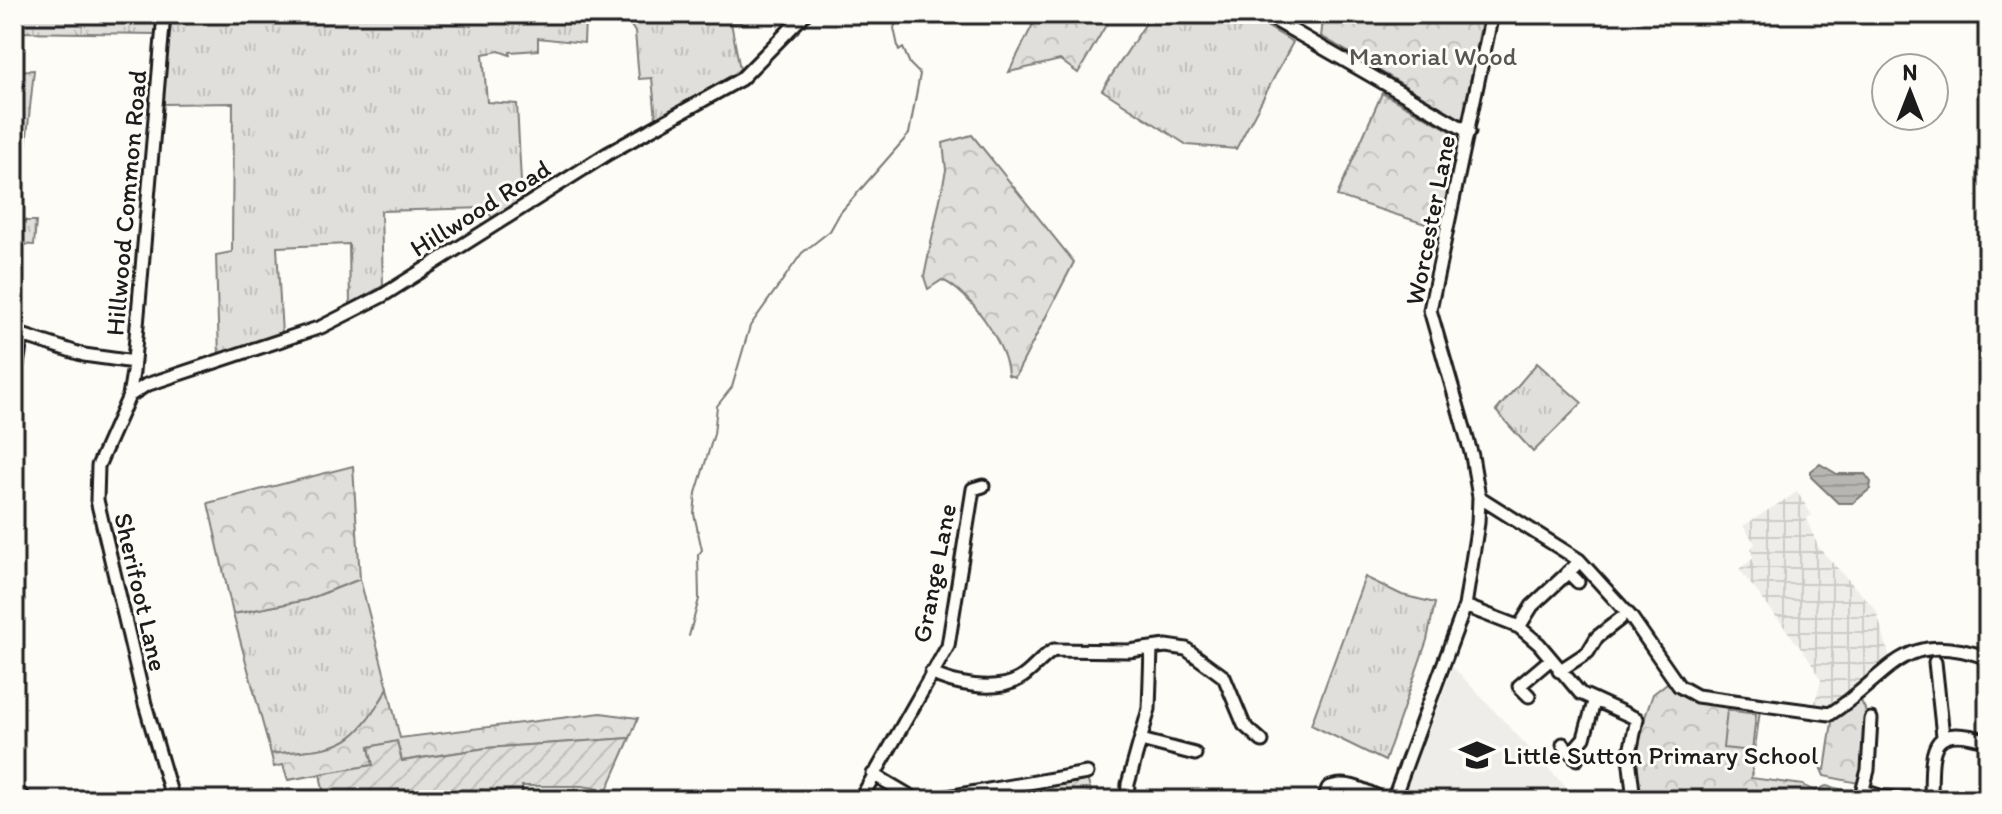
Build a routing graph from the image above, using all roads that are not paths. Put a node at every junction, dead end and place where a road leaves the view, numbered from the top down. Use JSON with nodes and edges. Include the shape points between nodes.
{"nodes":[{"id":1,"x":164,"y":14,"type":"edge"},
{"id":2,"x":805,"y":14,"type":"edge"},
{"id":3,"x":1264,"y":14,"type":"edge"},
{"id":4,"x":1492,"y":14,"type":"edge"},
{"id":5,"x":1469,"y":132,"type":"junction"},
{"id":6,"x":18,"y":335,"type":"edge"},
{"id":7,"x":134,"y":367,"type":"junction"},
{"id":8,"x":14,"y":382,"type":"edge"},
{"id":9,"x":146,"y":385,"type":"junction"},
{"id":10,"x":129,"y":396,"type":"junction"},
{"id":11,"x":983,"y":486,"type":"dead end"},
{"id":12,"x":1479,"y":497,"type":"junction"},
{"id":13,"x":1578,"y":582,"type":"dead end"},
{"id":14,"x":1465,"y":606,"type":"junction"},
{"id":15,"x":1618,"y":624,"type":"dead end"},
{"id":16,"x":1519,"y":627,"type":"junction"},
{"id":17,"x":1151,"y":649,"type":"junction"},
{"id":18,"x":1988,"y":658,"type":"edge"},
{"id":19,"x":1551,"y":659,"type":"junction"},
{"id":20,"x":1935,"y":662,"type":"dead end"},
{"id":21,"x":1559,"y":671,"type":"junction"},
{"id":22,"x":931,"y":673,"type":"junction"},
{"id":23,"x":1529,"y":696,"type":"dead end"},
{"id":24,"x":1594,"y":702,"type":"junction"},
{"id":25,"x":1643,"y":705,"type":"dead end"},
{"id":26,"x":1637,"y":719,"type":"junction"},
{"id":27,"x":1873,"y":725,"type":"dead end"},
{"id":28,"x":1943,"y":736,"type":"junction"},
{"id":29,"x":1141,"y":740,"type":"junction"},
{"id":30,"x":1262,"y":741,"type":"dead end"},
{"id":31,"x":1988,"y":741,"type":"edge"},
{"id":32,"x":1571,"y":752,"type":"dead end"},
{"id":33,"x":1187,"y":755,"type":"dead end"},
{"id":34,"x":1087,"y":773,"type":"dead end"},
{"id":35,"x":873,"y":774,"type":"junction"},
{"id":36,"x":1862,"y":796,"type":"edge"},
{"id":37,"x":1933,"y":799,"type":"edge"},
{"id":38,"x":173,"y":800,"type":"edge"},
{"id":39,"x":860,"y":800,"type":"edge"},
{"id":40,"x":928,"y":800,"type":"edge"},
{"id":41,"x":1127,"y":800,"type":"edge"},
{"id":42,"x":1324,"y":800,"type":"edge"},
{"id":43,"x":1385,"y":800,"type":"edge"},
{"id":44,"x":1393,"y":800,"type":"edge"},
{"id":45,"x":1634,"y":800,"type":"edge"}],
"edges":[{"from":1,"to":7,"type":"street","name":"Hillwood Common Road"},
{"from":2,"to":9,"type":"street","name":"Hillwood Road","via":[[741,79],[607,154],[382,296],[321,327]]},
{"from":3,"to":5,"type":"street"},
{"from":4,"to":5,"type":"street","name":"Worcester Lane"},
{"from":5,"to":12,"type":"street","name":"Worcester Lane","via":[[1430,310]]},
{"from":6,"to":7,"type":"street"},
{"from":6,"to":8,"type":"street"},
{"from":7,"to":9,"type":"street"},
{"from":7,"to":10,"type":"street","name":"Hillwood Common Road"},
{"from":9,"to":10,"type":"street","name":"Hillwood Road"},
{"from":10,"to":38,"type":"street","name":"Sherifoot Lane","via":[[98,466],[97,500]]},
{"from":11,"to":22,"type":"street","name":"Grange Lane","via":[[973,489],[948,646]]},
{"from":12,"to":14,"type":"street","name":"Worcester Lane"},
{"from":12,"to":18,"type":"street","via":[[1579,560],[1631,617],[1679,686],[1697,696],[1830,714],[1906,655],[1953,648]]},
{"from":13,"to":16,"type":"street","via":[[1571,569],[1532,606]]},
{"from":14,"to":16,"type":"street"},
{"from":14,"to":44,"type":"street","name":"Worcester Lane"},
{"from":15,"to":21,"type":"street"},
{"from":16,"to":19,"type":"street"},
{"from":17,"to":22,"type":"street","via":[[1054,650],[1018,680],[992,686],[943,680]]},
{"from":17,"to":29,"type":"street","via":[[1149,709]]},
{"from":17,"to":30,"type":"street","via":[[1177,646],[1216,669]]},
{"from":19,"to":21,"type":"street"},
{"from":19,"to":23,"type":"street","via":[[1519,686]]},
{"from":20,"to":28,"type":"street","via":[[1929,676],[1941,703]]},
{"from":21,"to":24,"type":"street"},
{"from":22,"to":35,"type":"street","name":"Grange Lane"},
{"from":24,"to":26,"type":"street"},
{"from":24,"to":32,"type":"street","via":[[1584,738]]},
{"from":25,"to":26,"type":"street"},
{"from":26,"to":45,"type":"street","via":[[1629,757]]},
{"from":27,"to":36,"type":"street"},
{"from":28,"to":31,"type":"street"},
{"from":28,"to":37,"type":"street","via":[[1932,751]]},
{"from":29,"to":33,"type":"street"},
{"from":29,"to":41,"type":"street"},
{"from":34,"to":40,"type":"street"},
{"from":35,"to":39,"type":"street","name":"Grange Lane"},
{"from":35,"to":40,"type":"street","via":[[917,800]]},
{"from":36,"to":37,"type":"street"},
{"from":42,"to":43,"type":"street","via":[[1328,788],[1337,784]]}]}
